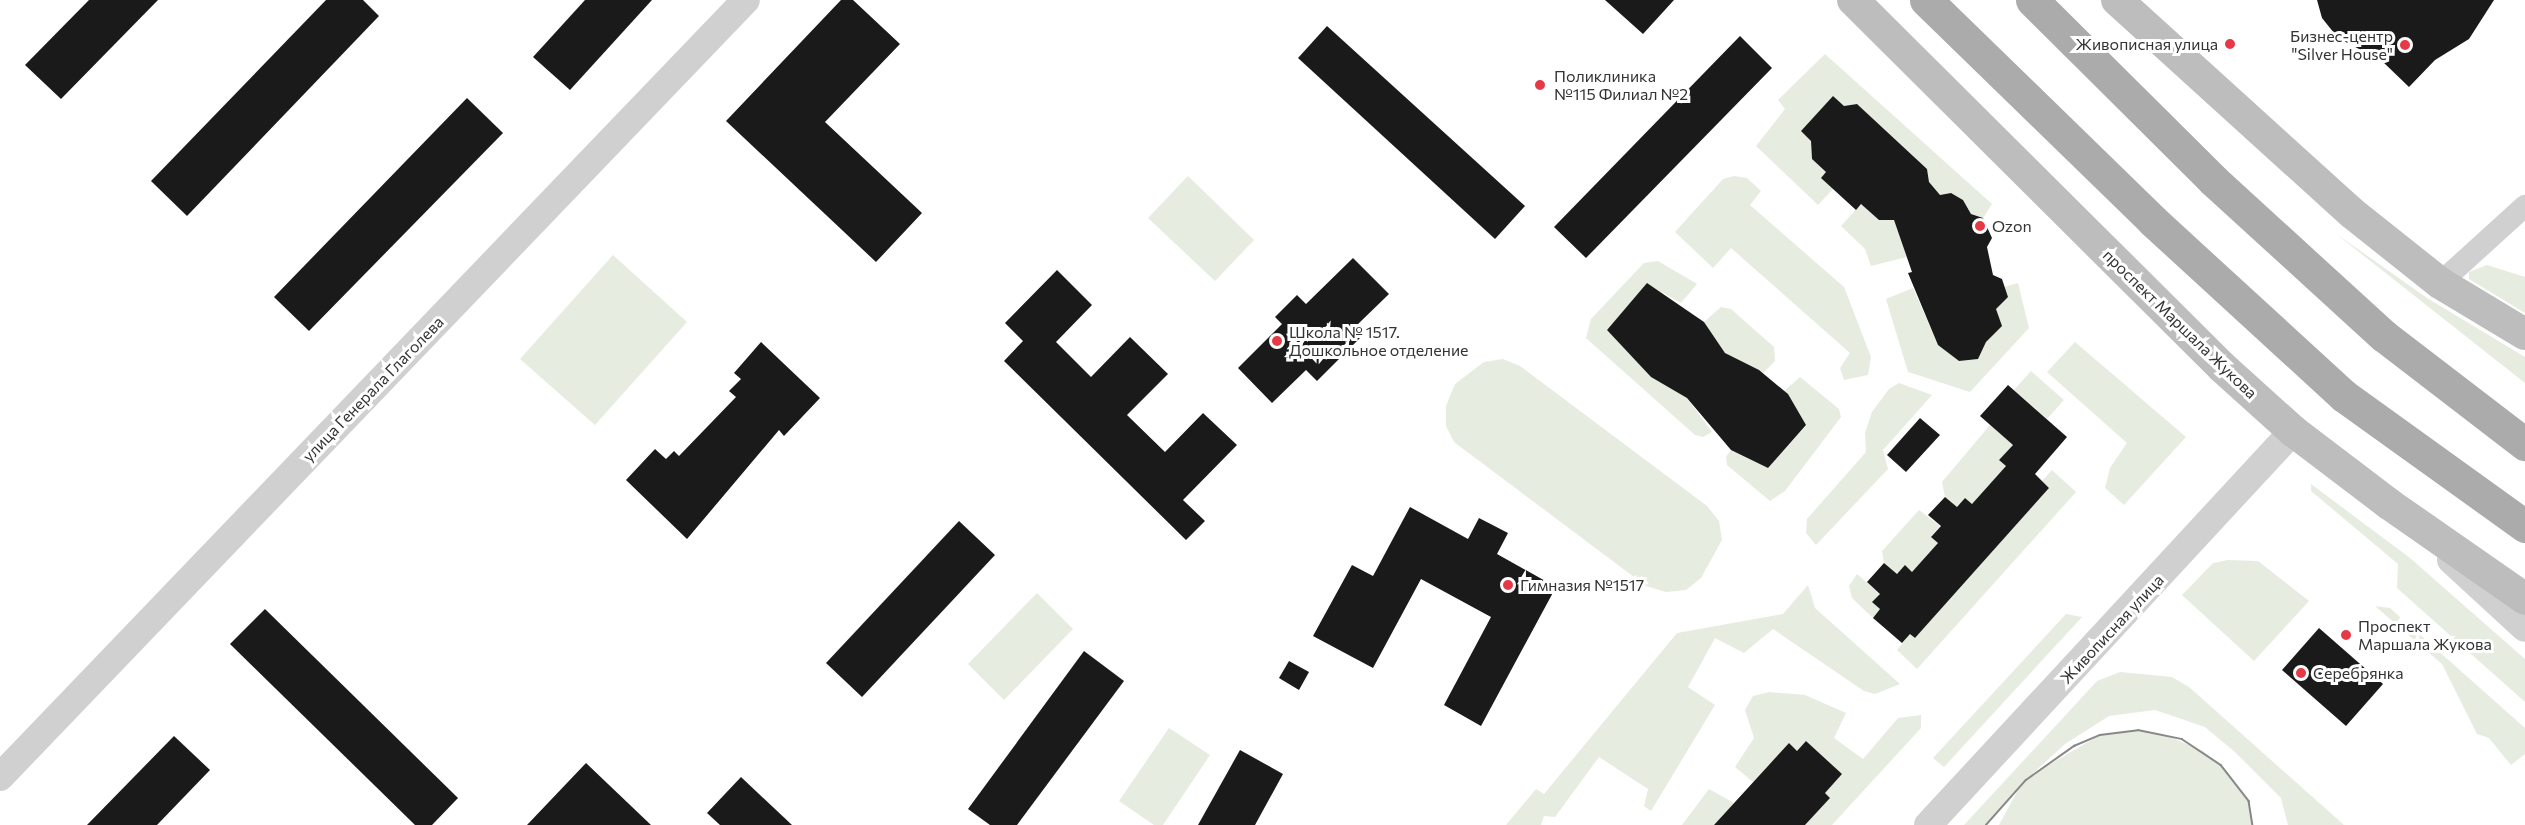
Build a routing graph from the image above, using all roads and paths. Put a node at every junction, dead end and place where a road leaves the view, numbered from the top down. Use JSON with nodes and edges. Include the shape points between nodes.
{"nodes":[{"id":1,"x":746,"y":0,"type":"edge"},
{"id":2,"x":1853,"y":0,"type":"edge"},
{"id":3,"x":1926,"y":0,"type":"edge"},
{"id":4,"x":2032,"y":0,"type":"edge"},
{"id":5,"x":2117,"y":0,"type":"edge"},
{"id":6,"x":2525,"y":206,"type":"edge"},
{"id":7,"x":2440,"y":283,"type":"junction"},
{"id":8,"x":2525,"y":334,"type":"edge"},
{"id":9,"x":2293,"y":431,"type":"junction"},
{"id":10,"x":2525,"y":444,"type":"edge"},
{"id":11,"x":2389,"y":504,"type":"junction"},
{"id":12,"x":2525,"y":526,"type":"edge"},
{"id":13,"x":2525,"y":599,"type":"edge"},
{"id":14,"x":2525,"y":628,"type":"edge"},
{"id":15,"x":0,"y":777,"type":"edge"},
{"id":16,"x":1928,"y":825,"type":"edge"}],
"edges":[{"from":1,"to":15,"type":"street","name":"улица Генерала Глаголева"},
{"from":2,"to":9,"type":"main road","name":"проспект Маршала Жукова","via":[[2222,367]]},
{"from":3,"to":12,"type":"main road","via":[[2153,221],[2344,396]]},
{"from":4,"to":10,"type":"main road","via":[[2213,180],[2384,336]]},
{"from":5,"to":7,"type":"main road","via":[[2343,206]]},
{"from":6,"to":7,"type":"street"},
{"from":7,"to":8,"type":"main road"},
{"from":9,"to":11,"type":"main road","name":"проспект Маршала Жукова"},
{"from":9,"to":16,"type":"street","name":"Живописная улица"},
{"from":11,"to":13,"type":"main road"},
{"from":11,"to":14,"type":"street","name":"проспект Маршала Жукова"}]}
